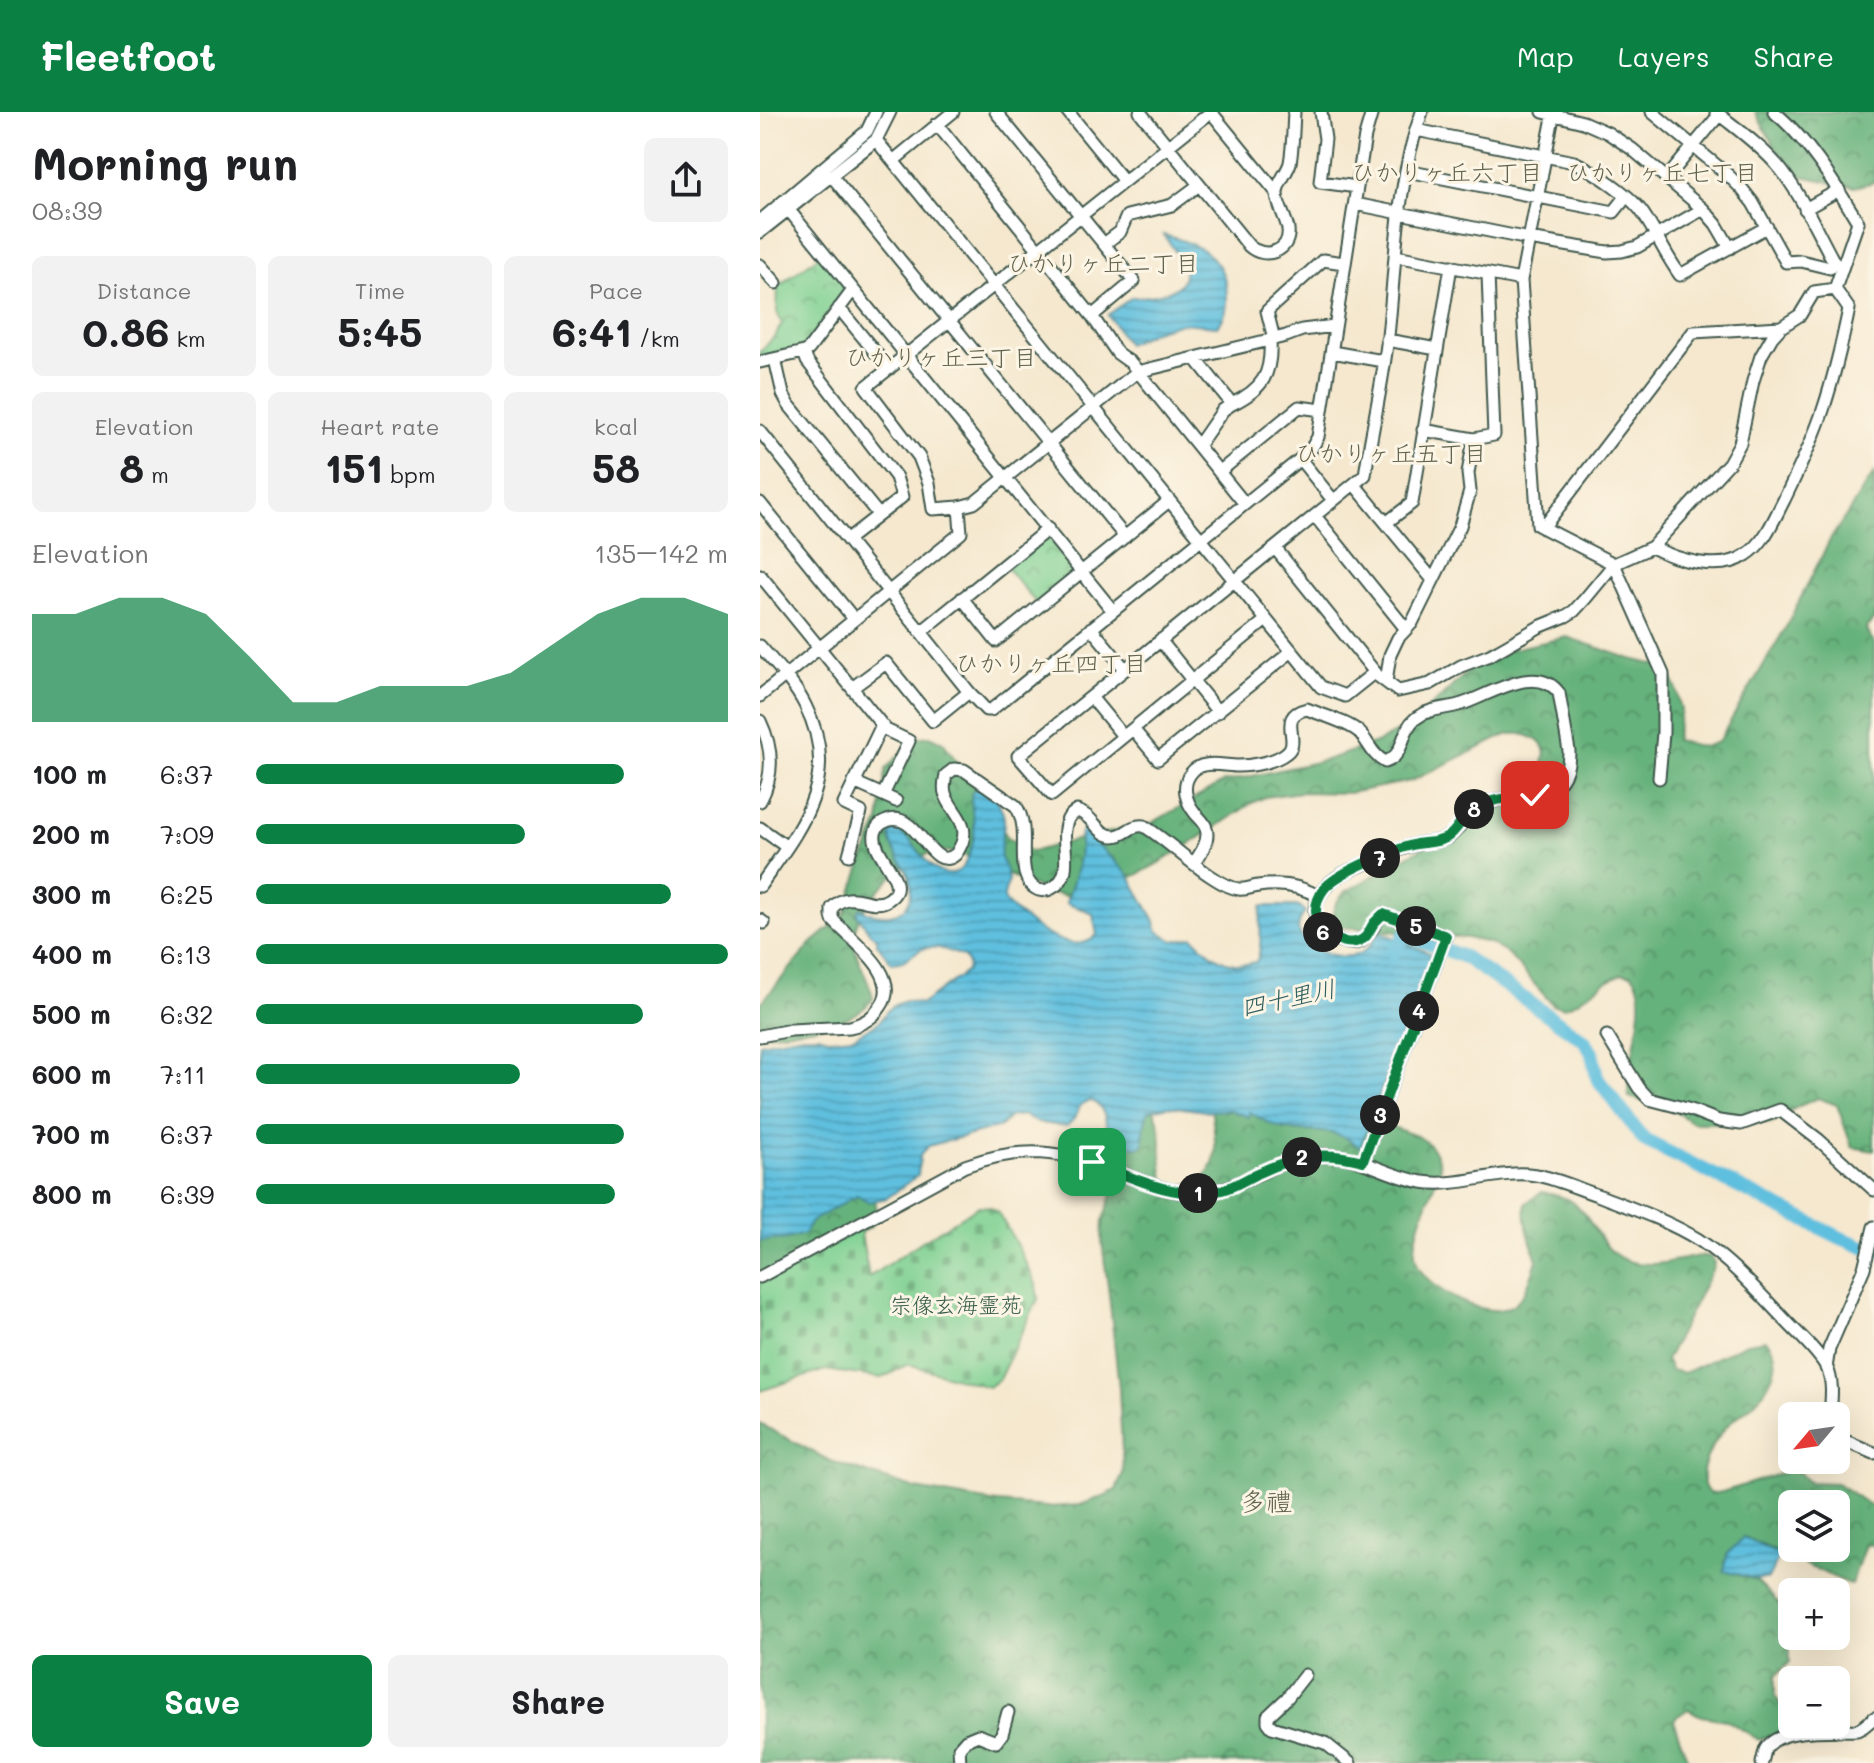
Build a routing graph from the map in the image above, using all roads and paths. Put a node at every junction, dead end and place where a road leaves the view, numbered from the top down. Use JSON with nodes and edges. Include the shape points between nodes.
{"nodes":[{"id":1,"x":876,"y":112,"type":"edge"},
{"id":2,"x":890,"y":112,"type":"edge"},
{"id":3,"x":953,"y":112,"type":"edge"},
{"id":4,"x":996,"y":112,"type":"edge"},
{"id":5,"x":1068,"y":112,"type":"edge"},
{"id":6,"x":1211,"y":112,"type":"edge"},
{"id":7,"x":1283,"y":112,"type":"edge"},
{"id":8,"x":1321,"y":112,"type":"edge"},
{"id":9,"x":1372,"y":112,"type":"edge"},
{"id":10,"x":1422,"y":112,"type":"edge"},
{"id":11,"x":1652,"y":112,"type":"edge"},
{"id":12,"x":1774,"y":112,"type":"edge"},
{"id":13,"x":1144,"y":113,"type":"edge"},
{"id":14,"x":1550,"y":113,"type":"edge"},
{"id":15,"x":1718,"y":113,"type":"edge"},
{"id":16,"x":1294,"y":118,"type":"edge"},
{"id":17,"x":937,"y":124,"type":"junction"},
{"id":18,"x":1416,"y":130,"type":"junction"},
{"id":19,"x":876,"y":140,"type":"junction"},
{"id":20,"x":1168,"y":146,"type":"junction"},
{"id":21,"x":1693,"y":146,"type":"junction"},
{"id":22,"x":1545,"y":156,"type":"junction"},
{"id":23,"x":893,"y":161,"type":"junction"},
{"id":24,"x":1407,"y":171,"type":"junction"},
{"id":25,"x":831,"y":175,"type":"junction"},
{"id":26,"x":1667,"y":178,"type":"junction"},
{"id":27,"x":1124,"y":181,"type":"junction"},
{"id":28,"x":1199,"y":185,"type":"junction"},
{"id":29,"x":1357,"y":187,"type":"junction"},
{"id":30,"x":1839,"y":190,"type":"junction"},
{"id":31,"x":1277,"y":193,"type":"junction"},
{"id":32,"x":1626,"y":197,"type":"junction"},
{"id":33,"x":1538,"y":198,"type":"junction"},
{"id":34,"x":1355,"y":204,"type":"junction"},
{"id":35,"x":788,"y":209,"type":"junction"},
{"id":36,"x":1703,"y":209,"type":"junction"},
{"id":37,"x":1805,"y":209,"type":"junction"},
{"id":38,"x":1400,"y":213,"type":"junction"},
{"id":39,"x":1080,"y":216,"type":"junction"},
{"id":40,"x":760,"y":221,"type":"edge"},
{"id":41,"x":1767,"y":227,"type":"junction"},
{"id":42,"x":760,"y":232,"type":"edge"},
{"id":43,"x":1656,"y":236,"type":"junction"},
{"id":44,"x":1529,"y":239,"type":"junction"},
{"id":45,"x":1104,"y":244,"type":"junction"},
{"id":46,"x":1730,"y":248,"type":"junction"},
{"id":47,"x":1038,"y":250,"type":"junction"},
{"id":48,"x":1396,"y":256,"type":"junction"},
{"id":49,"x":1344,"y":263,"type":"junction"},
{"id":50,"x":760,"y":265,"type":"edge"},
{"id":51,"x":1451,"y":266,"type":"junction"},
{"id":52,"x":1488,"y":274,"type":"junction"},
{"id":53,"x":1521,"y":280,"type":"junction"},
{"id":54,"x":776,"y":283,"type":"dead end"},
{"id":55,"x":994,"y":285,"type":"junction"},
{"id":56,"x":1835,"y":289,"type":"junction"},
{"id":57,"x":853,"y":290,"type":"junction"},
{"id":58,"x":839,"y":308,"type":"junction"},
{"id":59,"x":1092,"y":316,"type":"junction"},
{"id":60,"x":950,"y":321,"type":"junction"},
{"id":61,"x":1335,"y":326,"type":"junction"},
{"id":62,"x":1781,"y":327,"type":"junction"},
{"id":63,"x":1272,"y":339,"type":"junction"},
{"id":64,"x":1387,"y":340,"type":"junction"},
{"id":65,"x":1437,"y":349,"type":"junction"},
{"id":66,"x":804,"y":352,"type":"junction"},
{"id":67,"x":1332,"y":352,"type":"junction"},
{"id":68,"x":906,"y":355,"type":"junction"},
{"id":69,"x":775,"y":359,"type":"junction"},
{"id":70,"x":1196,"y":359,"type":"junction"},
{"id":71,"x":1383,"y":361,"type":"junction"},
{"id":72,"x":760,"y":362,"type":"edge"},
{"id":73,"x":889,"y":369,"type":"junction"},
{"id":74,"x":1137,"y":372,"type":"junction"},
{"id":75,"x":1232,"y":404,"type":"junction"},
{"id":76,"x":1093,"y":408,"type":"junction"},
{"id":77,"x":1322,"y":410,"type":"junction"},
{"id":78,"x":1423,"y":430,"type":"junction"},
{"id":79,"x":760,"y":431,"type":"edge"},
{"id":80,"x":1474,"y":439,"type":"junction"},
{"id":81,"x":1049,"y":443,"type":"junction"},
{"id":82,"x":1198,"y":446,"type":"junction"},
{"id":83,"x":1300,"y":459,"type":"junction"},
{"id":84,"x":1219,"y":472,"type":"junction"},
{"id":85,"x":1006,"y":478,"type":"junction"},
{"id":86,"x":1354,"y":484,"type":"junction"},
{"id":87,"x":1333,"y":500,"type":"junction"},
{"id":88,"x":1169,"y":501,"type":"junction"},
{"id":89,"x":760,"y":503,"type":"edge"},
{"id":90,"x":1245,"y":504,"type":"junction"},
{"id":91,"x":959,"y":507,"type":"junction"},
{"id":92,"x":878,"y":514,"type":"junction"},
{"id":93,"x":1315,"y":516,"type":"junction"},
{"id":94,"x":1386,"y":523,"type":"junction"},
{"id":95,"x":1543,"y":528,"type":"junction"},
{"id":96,"x":1048,"y":529,"type":"junction"},
{"id":97,"x":1125,"y":537,"type":"junction"},
{"id":98,"x":848,"y":539,"type":"junction"},
{"id":99,"x":1201,"y":541,"type":"junction"},
{"id":100,"x":1652,"y":547,"type":"junction"},
{"id":101,"x":1275,"y":548,"type":"junction"},
{"id":102,"x":1614,"y":564,"type":"junction"},
{"id":103,"x":1082,"y":572,"type":"junction"},
{"id":104,"x":760,"y":575,"type":"edge"},
{"id":105,"x":1433,"y":580,"type":"junction"},
{"id":106,"x":1234,"y":581,"type":"junction"},
{"id":107,"x":889,"y":592,"type":"junction"},
{"id":108,"x":962,"y":598,"type":"junction"},
{"id":109,"x":1113,"y":611,"type":"junction"},
{"id":110,"x":854,"y":619,"type":"junction"},
{"id":111,"x":1266,"y":620,"type":"junction"},
{"id":112,"x":1091,"y":628,"type":"junction"},
{"id":113,"x":1406,"y":629,"type":"junction"},
{"id":114,"x":921,"y":632,"type":"junction"},
{"id":115,"x":1160,"y":640,"type":"junction"},
{"id":116,"x":760,"y":646,"type":"edge"},
{"id":117,"x":819,"y":648,"type":"junction"},
{"id":118,"x":1292,"y":651,"type":"junction"},
{"id":119,"x":1125,"y":669,"type":"junction"},
{"id":120,"x":1375,"y":672,"type":"junction"},
{"id":121,"x":785,"y":676,"type":"junction"},
{"id":122,"x":1192,"y":680,"type":"junction"},
{"id":123,"x":1386,"y":682,"type":"junction"},
{"id":124,"x":852,"y":688,"type":"junction"},
{"id":125,"x":969,"y":692,"type":"junction"},
{"id":126,"x":760,"y":696,"type":"edge"},
{"id":127,"x":1091,"y":697,"type":"junction"},
{"id":128,"x":1218,"y":712,"type":"junction"},
{"id":129,"x":760,"y":721,"type":"edge"},
{"id":130,"x":882,"y":725,"type":"junction"},
{"id":131,"x":1128,"y":732,"type":"junction"},
{"id":132,"x":1659,"y":778,"type":"dead end"},
{"id":133,"x":854,"y":782,"type":"junction"},
{"id":134,"x":883,"y":795,"type":"junction"},
{"id":135,"x":760,"y":801,"type":"edge"},
{"id":136,"x":896,"y":801,"type":"dead end"},
{"id":137,"x":760,"y":828,"type":"edge"},
{"id":138,"x":787,"y":847,"type":"junction"},
{"id":139,"x":849,"y":855,"type":"dead end"},
{"id":140,"x":1194,"y":863,"type":"junction"},
{"id":141,"x":760,"y":886,"type":"edge"},
{"id":142,"x":1319,"y":897,"type":"junction"},
{"id":143,"x":760,"y":1036,"type":"edge"},
{"id":144,"x":1607,"y":1036,"type":"dead end"},
{"id":145,"x":1363,"y":1161,"type":"junction"},
{"id":146,"x":1874,"y":1190,"type":"edge"},
{"id":147,"x":1874,"y":1227,"type":"edge"},
{"id":148,"x":1869,"y":1270,"type":"edge"},
{"id":149,"x":760,"y":1277,"type":"edge"},
{"id":150,"x":1826,"y":1368,"type":"junction"},
{"id":151,"x":1830,"y":1402,"type":"edge"},
{"id":152,"x":1850,"y":1443,"type":"edge"},
{"id":153,"x":1874,"y":1453,"type":"edge"},
{"id":154,"x":1305,"y":1675,"type":"dead end"},
{"id":155,"x":1008,"y":1712,"type":"dead end"},
{"id":156,"x":1874,"y":1718,"type":"edge"},
{"id":157,"x":960,"y":1763,"type":"edge"},
{"id":158,"x":1350,"y":1763,"type":"edge"},
{"id":159,"x":1762,"y":1763,"type":"edge"}],
"edges":[{"from":1,"to":40,"type":"street","via":[[867,131]]},
{"from":2,"to":19,"type":"street"},
{"from":3,"to":17,"type":"street"},
{"from":4,"to":39,"type":"street"},
{"from":5,"to":27,"type":"street"},
{"from":6,"to":20,"type":"street"},
{"from":6,"to":31,"type":"street"},
{"from":7,"to":16,"type":"street"},
{"from":8,"to":29,"type":"street","via":[[1325,139],[1320,182]]},
{"from":9,"to":29,"type":"street"},
{"from":10,"to":18,"type":"street"},
{"from":11,"to":21,"type":"street"},
{"from":12,"to":30,"type":"street"},
{"from":13,"to":20,"type":"street"},
{"from":14,"to":22,"type":"street"},
{"from":14,"to":26,"type":"street","via":[[1608,133]]},
{"from":15,"to":21,"type":"street"},
{"from":15,"to":37,"type":"street","via":[[1779,167]]},
{"from":16,"to":31,"type":"street","via":[[1290,163]]},
{"from":17,"to":23,"type":"street"},
{"from":17,"to":47,"type":"street"},
{"from":18,"to":22,"type":"street"},
{"from":18,"to":24,"type":"street"},
{"from":19,"to":23,"type":"street"},
{"from":19,"to":25,"type":"street"},
{"from":20,"to":27,"type":"street"},
{"from":20,"to":28,"type":"street"},
{"from":21,"to":26,"type":"street"},
{"from":21,"to":41,"type":"street","via":[[1742,189]]},
{"from":22,"to":32,"type":"street","via":[[1589,168]]},
{"from":22,"to":33,"type":"street"},
{"from":23,"to":55,"type":"street"},
{"from":24,"to":33,"type":"street"},
{"from":24,"to":38,"type":"street"},
{"from":25,"to":35,"type":"street"},
{"from":25,"to":60,"type":"street"},
{"from":26,"to":36,"type":"street"},
{"from":27,"to":39,"type":"street"},
{"from":28,"to":31,"type":"street","via":[[1249,246],[1262,254],[1282,248],[1287,238]]},
{"from":28,"to":45,"type":"street","via":[[1172,205],[1127,216],[1120,232]]},
{"from":29,"to":34,"type":"street"},
{"from":30,"to":37,"type":"street"},
{"from":30,"to":56,"type":"street","via":[[1858,222]]},
{"from":32,"to":33,"type":"street","via":[[1614,212]]},
{"from":32,"to":43,"type":"street","via":[[1643,212]]},
{"from":33,"to":44,"type":"street"},
{"from":34,"to":38,"type":"street"},
{"from":34,"to":49,"type":"street"},
{"from":35,"to":42,"type":"street"},
{"from":35,"to":57,"type":"street"},
{"from":36,"to":43,"type":"street"},
{"from":36,"to":46,"type":"street"},
{"from":37,"to":41,"type":"street","via":[[1834,262],[1830,268],[1786,262]]},
{"from":38,"to":44,"type":"street"},
{"from":38,"to":48,"type":"street"},
{"from":39,"to":45,"type":"street"},
{"from":39,"to":47,"type":"street"},
{"from":41,"to":46,"type":"street"},
{"from":43,"to":44,"type":"street","via":[[1637,247],[1607,252]]},
{"from":43,"to":46,"type":"street","via":[[1680,275]]},
{"from":44,"to":53,"type":"street"},
{"from":45,"to":59,"type":"street","via":[[1134,281]]},
{"from":47,"to":55,"type":"street"},
{"from":47,"to":59,"type":"street"},
{"from":48,"to":51,"type":"street"},
{"from":48,"to":64,"type":"street"},
{"from":49,"to":61,"type":"street"},
{"from":49,"to":63,"type":"street","via":[[1323,260],[1267,311]]},
{"from":50,"to":54,"type":"street"},
{"from":51,"to":52,"type":"street"},
{"from":51,"to":65,"type":"street"},
{"from":52,"to":53,"type":"street"},
{"from":52,"to":80,"type":"street","via":[[1494,435]]},
{"from":53,"to":95,"type":"street","via":[[1538,525]]},
{"from":55,"to":60,"type":"street"},
{"from":55,"to":76,"type":"street"},
{"from":56,"to":62,"type":"street","via":[[1814,292],[1800,315]]},
{"from":56,"to":100,"type":"street","via":[[1849,309],[1840,352],[1818,425],[1771,527],[1745,556],[1731,561],[1692,562]]},
{"from":57,"to":58,"type":"street"},
{"from":57,"to":68,"type":"street"},
{"from":58,"to":66,"type":"street"},
{"from":58,"to":73,"type":"street"},
{"from":59,"to":74,"type":"street"},
{"from":60,"to":68,"type":"street"},
{"from":60,"to":81,"type":"street"},
{"from":61,"to":63,"type":"street"},
{"from":61,"to":67,"type":"street"},
{"from":62,"to":95,"type":"street","via":[[1693,332]]},
{"from":62,"to":100,"type":"street","via":[[1761,356],[1740,443],[1729,463]]},
{"from":63,"to":70,"type":"street"},
{"from":63,"to":75,"type":"street","via":[[1268,372],[1253,392]]},
{"from":64,"to":65,"type":"street"},
{"from":64,"to":71,"type":"street"},
{"from":65,"to":78,"type":"street"},
{"from":66,"to":69,"type":"street"},
{"from":66,"to":92,"type":"street","via":[[896,477],[902,497]]},
{"from":67,"to":71,"type":"street"},
{"from":67,"to":77,"type":"street"},
{"from":68,"to":73,"type":"street"},
{"from":68,"to":85,"type":"street"},
{"from":69,"to":72,"type":"street"},
{"from":69,"to":92,"type":"street","via":[[789,405]]},
{"from":70,"to":74,"type":"street"},
{"from":70,"to":75,"type":"street"},
{"from":71,"to":86,"type":"street","via":[[1365,475]]},
{"from":73,"to":91,"type":"street","via":[[866,387],[919,457],[933,509]]},
{"from":74,"to":76,"type":"street"},
{"from":74,"to":82,"type":"street"},
{"from":75,"to":82,"type":"street"},
{"from":76,"to":81,"type":"street"},
{"from":76,"to":88,"type":"street"},
{"from":77,"to":83,"type":"street","via":[[1315,445]]},
{"from":77,"to":84,"type":"street","via":[[1299,407]]},
{"from":78,"to":80,"type":"street"},
{"from":78,"to":94,"type":"street","via":[[1412,503]]},
{"from":79,"to":98,"type":"street"},
{"from":80,"to":105,"type":"street","via":[[1470,491],[1460,526]]},
{"from":81,"to":85,"type":"street"},
{"from":81,"to":97,"type":"street"},
{"from":82,"to":84,"type":"street"},
{"from":83,"to":87,"type":"street"},
{"from":83,"to":90,"type":"street"},
{"from":84,"to":90,"type":"street"},
{"from":85,"to":91,"type":"street","via":[[974,503]]},
{"from":85,"to":96,"type":"street"},
{"from":86,"to":87,"type":"street"},
{"from":86,"to":94,"type":"street"},
{"from":87,"to":93,"type":"street"},
{"from":88,"to":97,"type":"street"},
{"from":88,"to":99,"type":"street"},
{"from":89,"to":110,"type":"street"},
{"from":90,"to":99,"type":"street"},
{"from":91,"to":107,"type":"street","via":[[961,533]]},
{"from":92,"to":98,"type":"street"},
{"from":93,"to":101,"type":"street"},
{"from":93,"to":113,"type":"street"},
{"from":94,"to":105,"type":"street"},
{"from":95,"to":102,"type":"street"},
{"from":96,"to":103,"type":"street"},
{"from":96,"to":108,"type":"street"},
{"from":97,"to":103,"type":"street"},
{"from":98,"to":107,"type":"street"},
{"from":99,"to":106,"type":"street"},
{"from":99,"to":109,"type":"street"},
{"from":100,"to":102,"type":"street"},
{"from":101,"to":106,"type":"street"},
{"from":101,"to":120,"type":"street"},
{"from":102,"to":123,"type":"street","via":[[1566,616],[1423,687],[1398,691]]},
{"from":102,"to":132,"type":"street","via":[[1663,674]]},
{"from":103,"to":108,"type":"street","via":[[996,641]]},
{"from":103,"to":109,"type":"street"},
{"from":104,"to":117,"type":"street"},
{"from":105,"to":113,"type":"street"},
{"from":106,"to":111,"type":"street"},
{"from":106,"to":115,"type":"street"},
{"from":107,"to":110,"type":"street"},
{"from":107,"to":114,"type":"street"},
{"from":108,"to":114,"type":"street"},
{"from":109,"to":112,"type":"street"},
{"from":110,"to":117,"type":"street"},
{"from":111,"to":118,"type":"street"},
{"from":111,"to":122,"type":"street"},
{"from":112,"to":119,"type":"street"},
{"from":112,"to":125,"type":"street","via":[[991,710]]},
{"from":113,"to":123,"type":"street","via":[[1390,655]]},
{"from":114,"to":125,"type":"street"},
{"from":115,"to":119,"type":"street"},
{"from":115,"to":122,"type":"street"},
{"from":116,"to":121,"type":"street"},
{"from":117,"to":121,"type":"street"},
{"from":117,"to":124,"type":"street"},
{"from":118,"to":120,"type":"street","via":[[1321,687],[1345,696]]},
{"from":118,"to":128,"type":"street"},
{"from":119,"to":127,"type":"street"},
{"from":120,"to":123,"type":"street"},
{"from":121,"to":126,"type":"street"},
{"from":121,"to":138,"type":"street","via":[[811,718],[819,749],[812,804]]},
{"from":122,"to":128,"type":"street"},
{"from":122,"to":131,"type":"street"},
{"from":124,"to":125,"type":"street","via":[[886,663],[933,721]]},
{"from":124,"to":130,"type":"street"},
{"from":127,"to":131,"type":"street"},
{"from":127,"to":131,"type":"street","via":[[1018,756],[1052,795]]},
{"from":128,"to":131,"type":"street","via":[[1158,759]]},
{"from":129,"to":135,"type":"street","via":[[771,750],[771,768]]},
{"from":130,"to":133,"type":"street"},
{"from":130,"to":134,"type":"street","via":[[909,741]]},
{"from":133,"to":134,"type":"street"},
{"from":133,"to":139,"type":"street","via":[[844,804],[861,812]]},
{"from":134,"to":136,"type":"street"},
{"from":137,"to":138,"type":"street"},
{"from":138,"to":141,"type":"street"},
{"from":140,"to":142,"type":"street","via":[[1239,889],[1293,886]]},
{"from":140,"to":142,"type":"street","via":[[1206,828],[1187,798],[1192,770],[1248,765],[1285,754],[1292,744],[1291,721],[1301,710],[1353,728],[1385,762],[1398,754],[1409,725],[1423,713],[1513,682],[1554,687],[1569,751],[1568,768],[1558,784],[1535,795],[1479,806],[1450,836],[1351,870],[1329,883]]},
{"from":140,"to":143,"type":"street","via":[[1144,826],[1109,835],[1077,811],[1067,821],[1063,877],[1049,891],[1038,890],[1025,871],[1024,832],[1016,806],[964,770],[954,769],[946,775],[944,790],[963,822],[964,837],[956,854],[938,856],[907,823],[888,820],[874,838],[896,879],[893,896],[883,903],[846,899],[832,908],[833,920],[860,944],[885,981],[888,993],[880,1007],[859,1025]]},
{"from":142,"to":145,"type":"street","via":[[1317,921],[1326,934],[1341,941],[1362,940],[1383,914],[1446,936]]},
{"from":144,"to":146,"type":"street","via":[[1649,1099],[1741,1124],[1780,1110]]},
{"from":145,"to":149,"type":"street","via":[[1332,1155],[1297,1158],[1228,1188],[1194,1193],[1167,1190],[1061,1154],[1034,1151],[988,1157]]},
{"from":145,"to":150,"type":"street","via":[[1407,1179],[1439,1184],[1503,1174],[1539,1175],[1661,1219],[1702,1242],[1750,1283]]},
{"from":147,"to":148,"type":"street"},
{"from":148,"to":150,"type":"street","via":[[1829,1349]]},
{"from":150,"to":151,"type":"street"},
{"from":152,"to":153,"type":"street"},
{"from":154,"to":158,"type":"street","via":[[1268,1722],[1325,1743]]},
{"from":155,"to":157,"type":"street","via":[[1000,1738],[996,1742],[978,1735],[966,1740],[959,1748]]},
{"from":156,"to":159,"type":"street","via":[[1857,1730],[1786,1735],[1765,1750]]}]}
